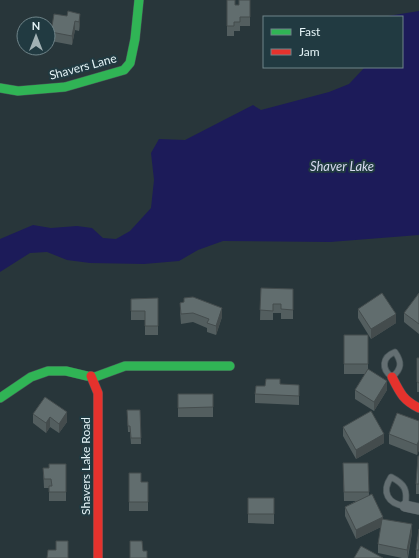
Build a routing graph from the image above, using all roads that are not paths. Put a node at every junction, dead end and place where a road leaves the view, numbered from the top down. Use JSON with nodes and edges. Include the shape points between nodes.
{"nodes":[{"id":1,"x":139,"y":0,"type":"edge"},
{"id":2,"x":0,"y":88,"type":"edge"},
{"id":3,"x":230,"y":366,"type":"dead end"},
{"id":4,"x":91,"y":376,"type":"junction"},
{"id":5,"x":392,"y":377,"type":"dead end"},
{"id":6,"x":0,"y":398,"type":"edge"},
{"id":7,"x":419,"y":408,"type":"edge"},
{"id":8,"x":405,"y":506,"type":"junction"},
{"id":9,"x":419,"y":509,"type":"edge"},
{"id":10,"x":98,"y":558,"type":"edge"}],
"edges":[{"from":1,"to":2,"type":"street","name":"Shavers Lane","via":[[130,63],[124,70],[65,87],[18,91]]},
{"from":3,"to":4,"type":"street","via":[[125,366],[116,367],[100,376]]},
{"from":4,"to":6,"type":"street","via":[[65,370],[48,370],[31,376]]},
{"from":4,"to":10,"type":"street","name":"Shavers Lake Road","via":[[98,393]]},
{"from":5,"to":7,"type":"street","via":[[402,396]]},
{"from":8,"to":8,"type":"lane","via":[[405,488],[391,477],[386,484],[386,492],[390,500]]},
{"from":8,"to":9,"type":"street"}]}
